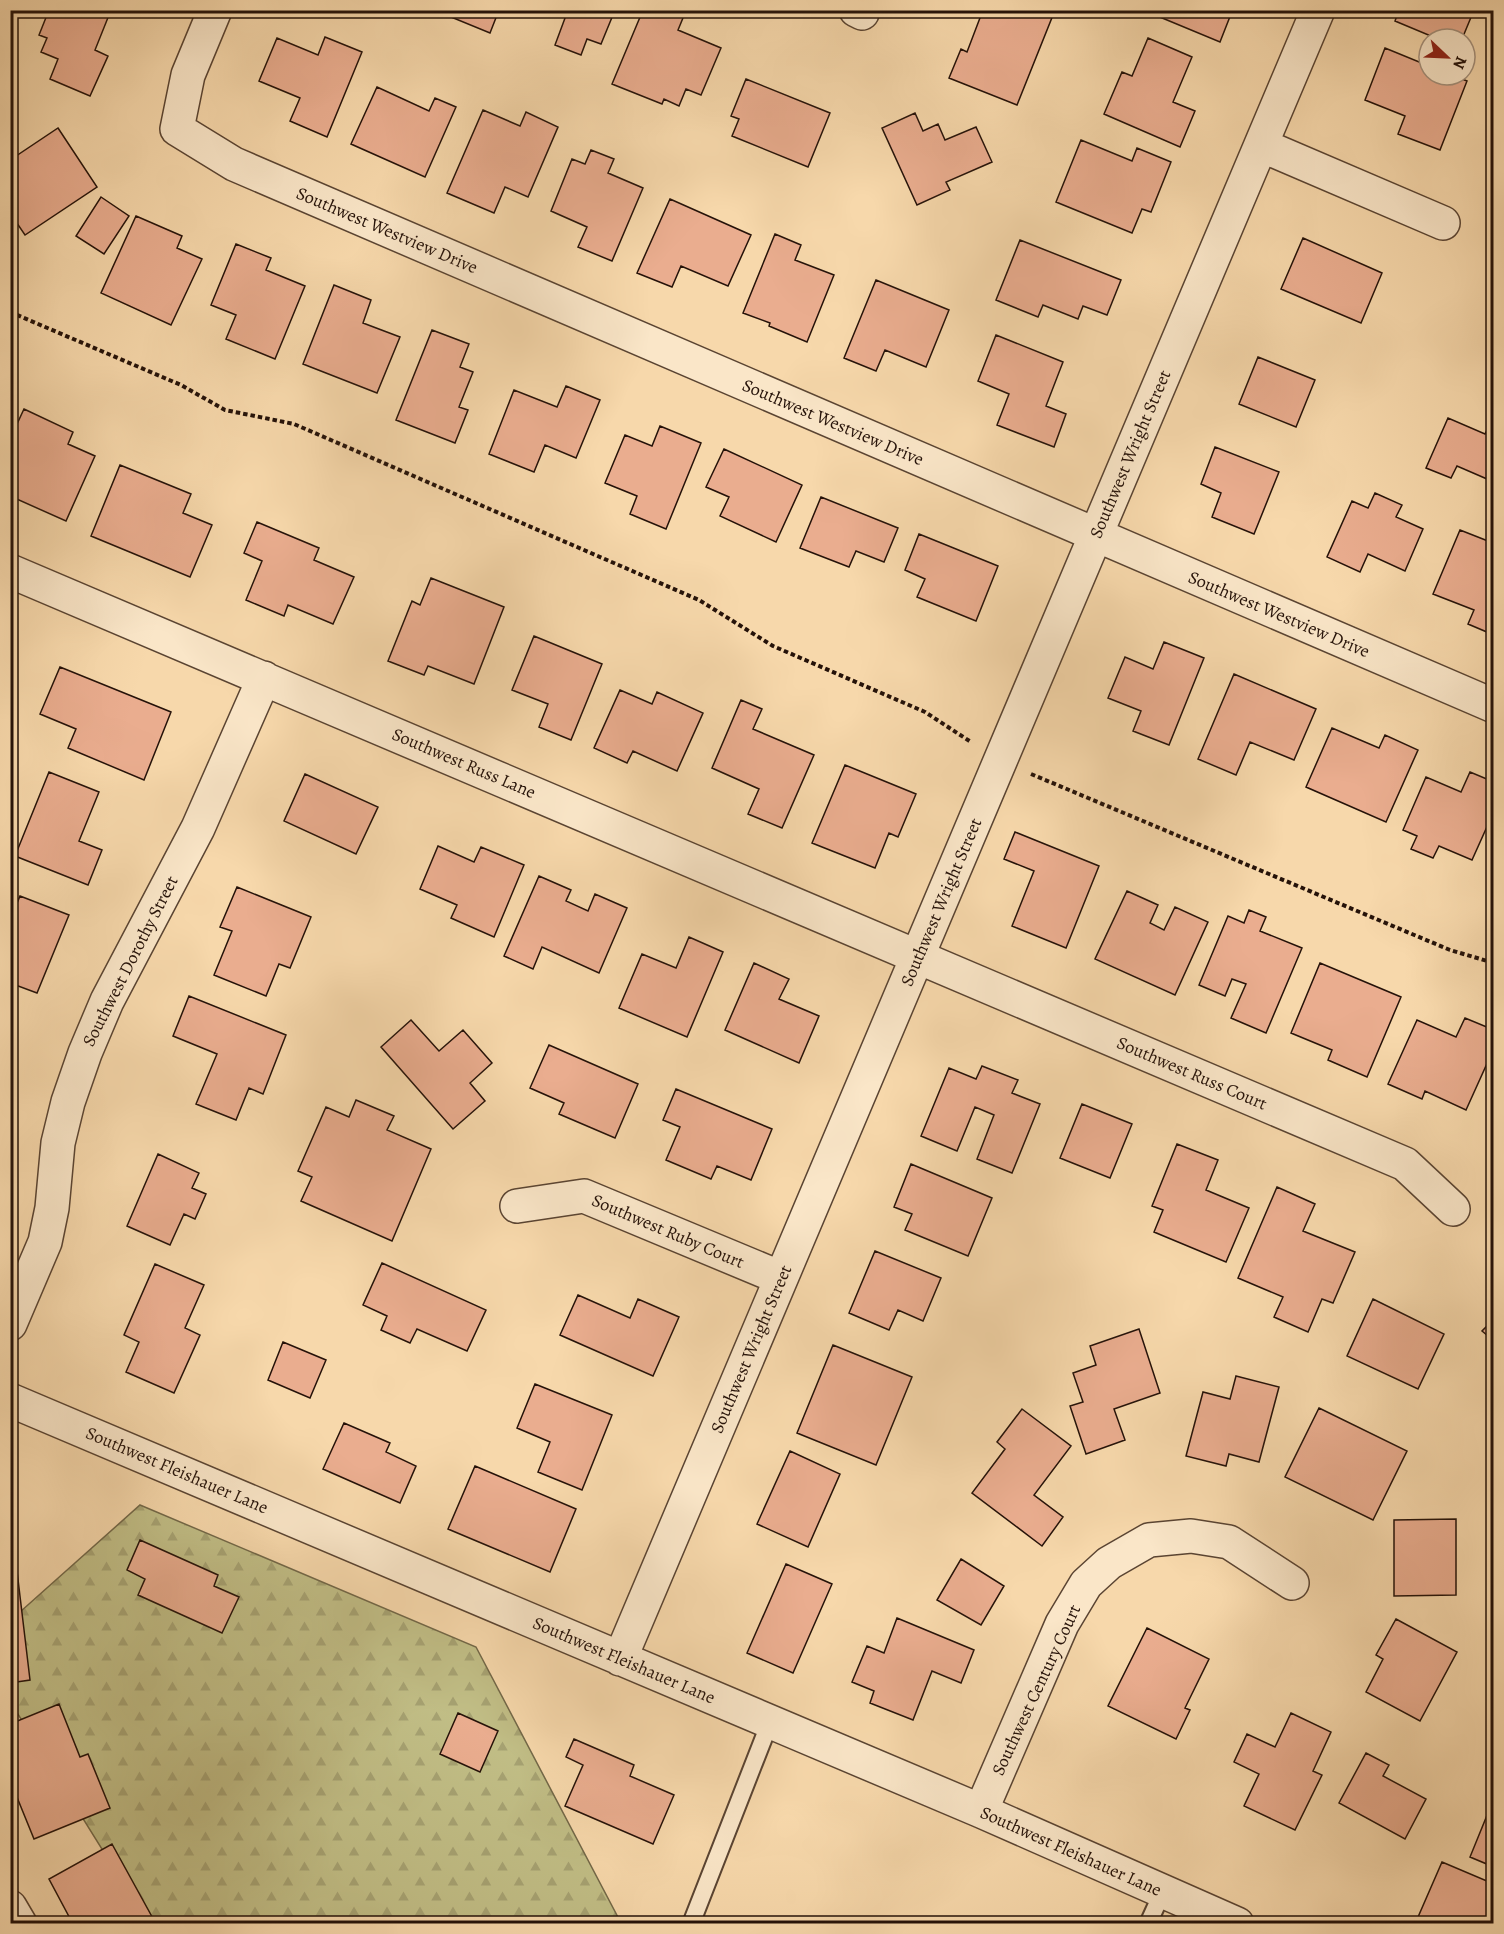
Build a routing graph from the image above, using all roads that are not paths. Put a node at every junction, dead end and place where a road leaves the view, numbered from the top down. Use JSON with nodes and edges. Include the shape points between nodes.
{"nodes":[{"id":1,"x":215,"y":10,"type":"edge"},
{"id":2,"x":1318,"y":10,"type":"edge"},
{"id":3,"x":1261,"y":145,"type":"junction"},
{"id":4,"x":1443,"y":223,"type":"dead end"},
{"id":5,"x":1096,"y":535,"type":"junction"},
{"id":6,"x":10,"y":571,"type":"edge"},
{"id":7,"x":264,"y":678,"type":"junction"},
{"id":8,"x":1494,"y":706,"type":"edge"},
{"id":9,"x":918,"y":956,"type":"junction"},
{"id":10,"x":517,"y":1206,"type":"dead end"},
{"id":11,"x":1453,"y":1209,"type":"dead end"},
{"id":12,"x":781,"y":1278,"type":"junction"},
{"id":13,"x":10,"y":1324,"type":"edge"},
{"id":14,"x":10,"y":1400,"type":"edge"},
{"id":15,"x":1292,"y":1583,"type":"dead end"},
{"id":16,"x":620,"y":1659,"type":"junction"},
{"id":17,"x":770,"y":1722,"type":"junction"},
{"id":18,"x":981,"y":1811,"type":"junction"},
{"id":19,"x":1163,"y":1891,"type":"junction"},
{"id":20,"x":10,"y":1907,"type":"edge"},
{"id":21,"x":20,"y":1923,"type":"edge"},
{"id":22,"x":691,"y":1923,"type":"edge"},
{"id":23,"x":1148,"y":1923,"type":"edge"},
{"id":24,"x":1237,"y":1923,"type":"edge"}],
"edges":[{"from":1,"to":5,"type":"street","name":"Southwest Westview Drive","via":[[188,75],[177,129],[234,164]]},
{"from":2,"to":3,"type":"street","name":"Southwest Wright Street"},
{"from":3,"to":4,"type":"street"},
{"from":3,"to":5,"type":"street","name":"Southwest Wright Street"},
{"from":5,"to":8,"type":"street","name":"Southwest Westview Drive"},
{"from":5,"to":9,"type":"street","name":"Southwest Wright Street"},
{"from":6,"to":7,"type":"street","name":"Southwest Russ Lane"},
{"from":7,"to":9,"type":"street","name":"Southwest Russ Lane"},
{"from":7,"to":13,"type":"street","name":"Southwest Dorothy Street","via":[[198,828],[107,1001],[85,1053],[58,1143],[45,1242]]},
{"from":9,"to":11,"type":"street","name":"Southwest Russ Court","via":[[1405,1164]]},
{"from":9,"to":12,"type":"street","name":"Southwest Wright Street"},
{"from":10,"to":12,"type":"street","name":"Southwest Ruby Court","via":[[584,1196]]},
{"from":12,"to":16,"type":"street","name":"Southwest Wright Street"},
{"from":14,"to":16,"type":"street","name":"Southwest Fleishauer Lane"},
{"from":15,"to":18,"type":"street","name":"Southwest Century Court","via":[[1229,1542],[1191,1536],[1149,1540],[1109,1563],[1086,1584],[1062,1624]]},
{"from":16,"to":17,"type":"street","name":"Southwest Fleishauer Lane"},
{"from":17,"to":18,"type":"street","name":"Southwest Fleishauer Lane"},
{"from":17,"to":22,"type":"lane"},
{"from":18,"to":19,"type":"street","name":"Southwest Fleishauer Lane"},
{"from":19,"to":23,"type":"lane"},
{"from":19,"to":24,"type":"street","name":"Southwest Fleishauer Lane"},
{"from":20,"to":21,"type":"street"}]}
